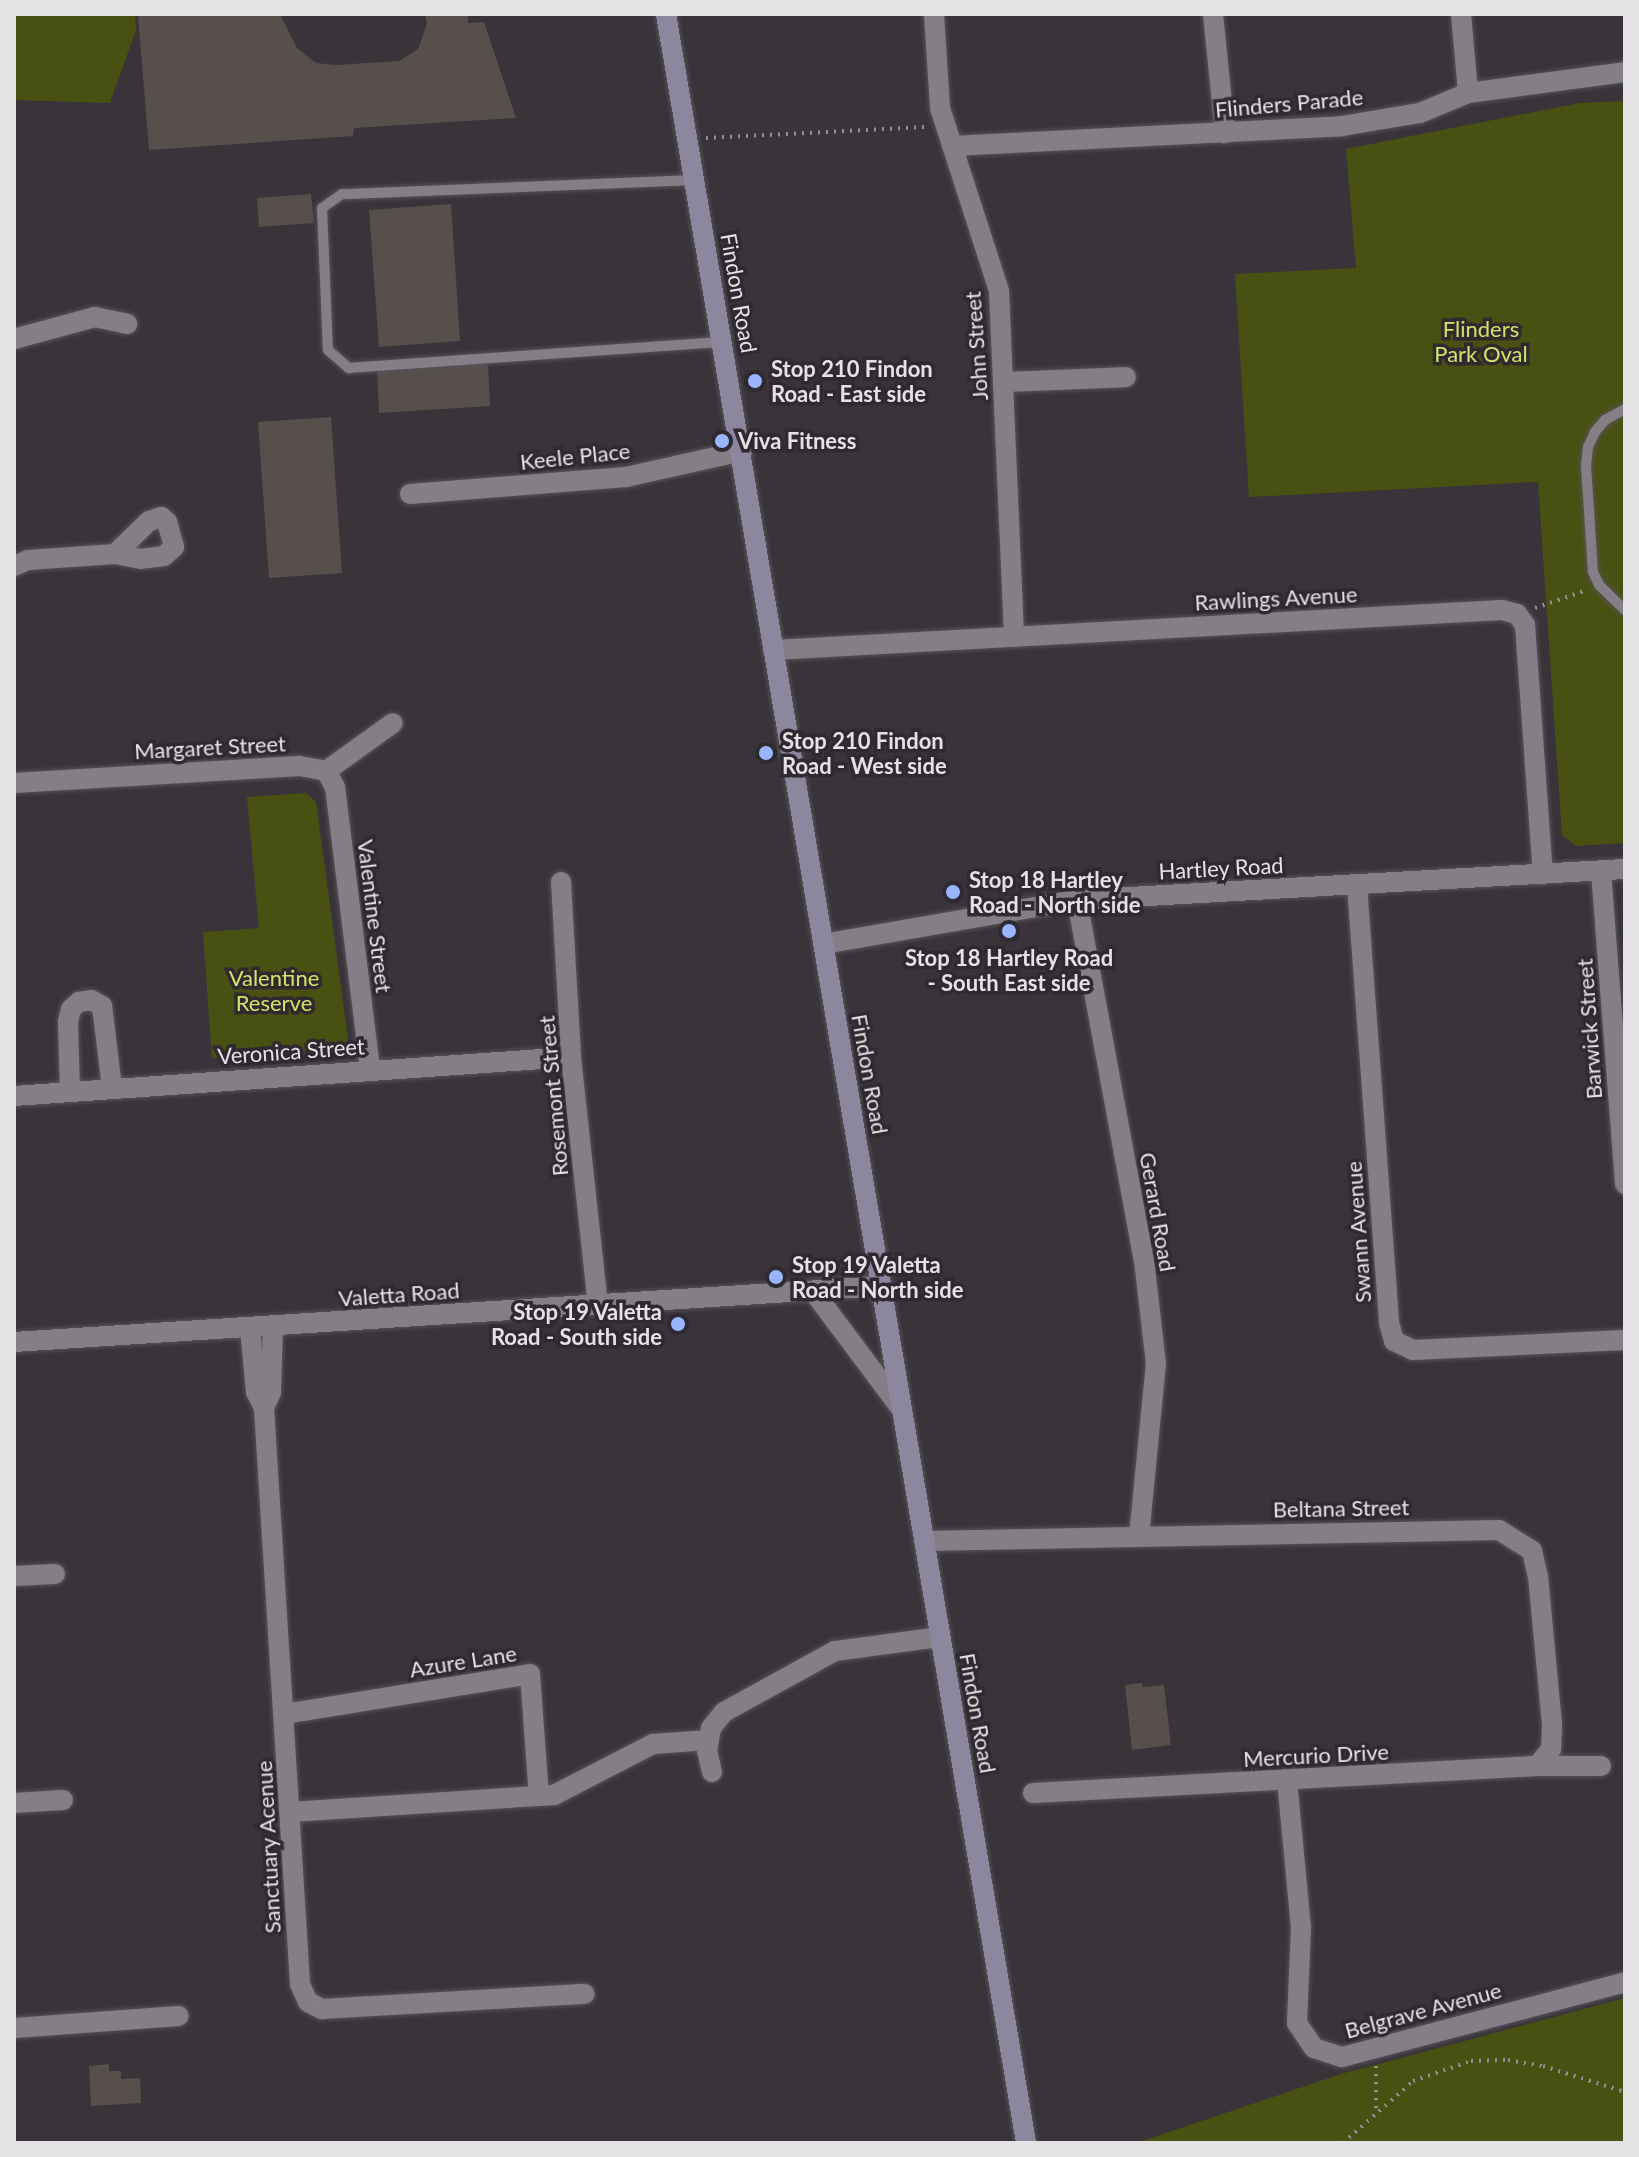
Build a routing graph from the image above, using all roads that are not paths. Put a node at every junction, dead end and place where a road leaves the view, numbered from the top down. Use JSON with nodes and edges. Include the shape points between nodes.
{"nodes":[{"id":1,"x":666,"y":14,"type":"edge"},
{"id":2,"x":934,"y":14,"type":"edge"},
{"id":3,"x":1213,"y":14,"type":"edge"},
{"id":4,"x":1461,"y":14,"type":"edge"},
{"id":5,"x":1625,"y":72,"type":"edge"},
{"id":6,"x":1468,"y":93,"type":"junction"},
{"id":7,"x":1225,"y":133,"type":"junction"},
{"id":8,"x":952,"y":146,"type":"junction"},
{"id":9,"x":695,"y":180,"type":"junction"},
{"id":10,"x":127,"y":324,"type":"dead end"},
{"id":11,"x":14,"y":339,"type":"edge"},
{"id":12,"x":723,"y":342,"type":"junction"},
{"id":13,"x":1126,"y":377,"type":"dead end"},
{"id":14,"x":1003,"y":382,"type":"junction"},
{"id":15,"x":1625,"y":409,"type":"edge"},
{"id":16,"x":742,"y":451,"type":"junction"},
{"id":17,"x":410,"y":494,"type":"dead end"},
{"id":18,"x":115,"y":554,"type":"dead end"},
{"id":19,"x":14,"y":566,"type":"edge"},
{"id":20,"x":1625,"y":610,"type":"edge"},
{"id":21,"x":1014,"y":637,"type":"junction"},
{"id":22,"x":773,"y":650,"type":"junction"},
{"id":23,"x":393,"y":723,"type":"dead end"},
{"id":24,"x":326,"y":771,"type":"junction"},
{"id":25,"x":14,"y":783,"type":"edge"},
{"id":26,"x":1625,"y":869,"type":"edge"},
{"id":27,"x":1601,"y":871,"type":"junction"},
{"id":28,"x":1543,"y":874,"type":"junction"},
{"id":29,"x":561,"y":882,"type":"dead end"},
{"id":30,"x":1357,"y":885,"type":"junction"},
{"id":31,"x":1077,"y":900,"type":"junction"},
{"id":32,"x":824,"y":944,"type":"junction"},
{"id":33,"x":571,"y":1057,"type":"junction"},
{"id":34,"x":370,"y":1069,"type":"junction"},
{"id":35,"x":112,"y":1088,"type":"junction"},
{"id":36,"x":70,"y":1091,"type":"junction"},
{"id":37,"x":14,"y":1096,"type":"edge"},
{"id":38,"x":1622,"y":1106,"type":"edge"},
{"id":39,"x":1625,"y":1184,"type":"edge"},
{"id":40,"x":882,"y":1286,"type":"junction"},
{"id":41,"x":813,"y":1291,"type":"junction"},
{"id":42,"x":598,"y":1304,"type":"junction"},
{"id":43,"x":273,"y":1326,"type":"junction"},
{"id":44,"x":250,"y":1328,"type":"junction"},
{"id":45,"x":1625,"y":1340,"type":"edge"},
{"id":46,"x":14,"y":1342,"type":"edge"},
{"id":47,"x":264,"y":1408,"type":"junction"},
{"id":48,"x":902,"y":1410,"type":"junction"},
{"id":49,"x":1139,"y":1535,"type":"junction"},
{"id":50,"x":924,"y":1541,"type":"junction"},
{"id":51,"x":55,"y":1574,"type":"dead end"},
{"id":52,"x":14,"y":1576,"type":"edge"},
{"id":53,"x":940,"y":1637,"type":"junction"},
{"id":54,"x":284,"y":1714,"type":"junction"},
{"id":55,"x":709,"y":1740,"type":"junction"},
{"id":56,"x":1537,"y":1766,"type":"junction"},
{"id":57,"x":1601,"y":1766,"type":"dead end"},
{"id":58,"x":712,"y":1772,"type":"dead end"},
{"id":59,"x":1287,"y":1780,"type":"junction"},
{"id":60,"x":1033,"y":1793,"type":"dead end"},
{"id":61,"x":539,"y":1796,"type":"junction"},
{"id":62,"x":63,"y":1800,"type":"dead end"},
{"id":63,"x":14,"y":1803,"type":"edge"},
{"id":64,"x":290,"y":1812,"type":"junction"},
{"id":65,"x":1625,"y":1982,"type":"edge"},
{"id":66,"x":585,"y":1994,"type":"dead end"},
{"id":67,"x":179,"y":2016,"type":"dead end"},
{"id":68,"x":14,"y":2028,"type":"edge"},
{"id":69,"x":1026,"y":2143,"type":"edge"}],
"edges":[{"from":1,"to":9,"type":"main road","name":"Findon Road"},
{"from":2,"to":8,"type":"street","name":"John Street","via":[[940,108]]},
{"from":3,"to":7,"type":"street"},
{"from":4,"to":6,"type":"street"},
{"from":5,"to":6,"type":"street","name":"Flinders Parade"},
{"from":6,"to":7,"type":"street","name":"Flinders Parade","via":[[1404,115],[1342,126]]},
{"from":7,"to":8,"type":"street","name":"Flinders Parade"},
{"from":8,"to":14,"type":"street","name":"John Street","via":[[999,291]]},
{"from":9,"to":12,"type":"main road","name":"Findon Road"},
{"from":9,"to":12,"type":"lane","via":[[342,194],[322,208],[328,350],[349,368]]},
{"from":10,"to":11,"type":"street","via":[[95,317]]},
{"from":12,"to":16,"type":"main road","name":"Findon Road"},
{"from":13,"to":14,"type":"street"},
{"from":14,"to":21,"type":"street","name":"John Street"},
{"from":15,"to":20,"type":"lane","via":[[1605,420],[1588,447],[1593,572]]},
{"from":16,"to":17,"type":"street","name":"Keele Place","via":[[626,477]]},
{"from":16,"to":22,"type":"main road","name":"Findon Road"},
{"from":18,"to":19,"type":"street","via":[[28,560]]},
{"from":21,"to":22,"type":"street","name":"Rawlings Avenue"},
{"from":21,"to":28,"type":"street","name":"Rawlings Avenue","via":[[1502,610],[1517,614],[1525,625]]},
{"from":22,"to":32,"type":"main road","name":"Findon Road"},
{"from":23,"to":24,"type":"street"},
{"from":24,"to":25,"type":"street","name":"Margaret Street","via":[[299,766]]},
{"from":24,"to":34,"type":"street","name":"Valentine Street","via":[[335,787]]},
{"from":26,"to":27,"type":"street","name":"Hartley Road"},
{"from":27,"to":28,"type":"street","name":"Hartley Road"},
{"from":27,"to":38,"type":"street","name":"Barwick Street"},
{"from":28,"to":30,"type":"street","name":"Hartley Road"},
{"from":29,"to":33,"type":"street","name":"Rosemont Street"},
{"from":30,"to":31,"type":"street","name":"Hartley Road"},
{"from":30,"to":45,"type":"street","name":"Swann Avenue","via":[[1394,1341],[1413,1350]]},
{"from":31,"to":32,"type":"street","name":"Hartley Road"},
{"from":31,"to":49,"type":"street","name":"Gerard Road","via":[[1144,1260],[1156,1363]]},
{"from":32,"to":40,"type":"main road","name":"Findon Road"},
{"from":33,"to":34,"type":"street","name":"Veronica Street"},
{"from":33,"to":42,"type":"street","name":"Rosemont Street"},
{"from":34,"to":35,"type":"street","name":"Veronica Street"},
{"from":35,"to":36,"type":"street","name":"Veronica Street"},
{"from":35,"to":36,"type":"street","via":[[102,1006],[91,1000],[71,1009]]},
{"from":36,"to":37,"type":"street","name":"Veronica Street"},
{"from":38,"to":39,"type":"street","name":"Barwick Street"},
{"from":40,"to":41,"type":"street","name":"Valetta Road"},
{"from":40,"to":48,"type":"main road","name":"Findon Road"},
{"from":41,"to":42,"type":"street","name":"Valetta Road"},
{"from":41,"to":48,"type":"street"},
{"from":42,"to":43,"type":"street","name":"Valetta Road"},
{"from":43,"to":44,"type":"street","name":"Valetta Road"},
{"from":43,"to":47,"type":"street","name":"Sanctuary Acenue","via":[[274,1366]]},
{"from":44,"to":46,"type":"street","name":"Valetta Road"},
{"from":44,"to":47,"type":"street","name":"Sanctuary Acenue","via":[[256,1392]]},
{"from":47,"to":54,"type":"street","name":"Sanctuary Acenue"},
{"from":48,"to":50,"type":"main road","name":"Findon Road"},
{"from":49,"to":50,"type":"street","name":"Beltana Street"},
{"from":49,"to":56,"type":"street","name":"Beltana Street","via":[[1499,1530],[1515,1539],[1532,1551],[1538,1576],[1552,1725],[1551,1749]]},
{"from":50,"to":53,"type":"main road","name":"Findon Road"},
{"from":51,"to":52,"type":"street"},
{"from":53,"to":55,"type":"street","via":[[835,1651],[724,1712]]},
{"from":53,"to":69,"type":"main road","name":"Findon Road"},
{"from":54,"to":61,"type":"street","name":"Azure Lane","via":[[530,1674]]},
{"from":54,"to":64,"type":"street","name":"Sanctuary Acenue"},
{"from":55,"to":58,"type":"street"},
{"from":55,"to":61,"type":"street","via":[[653,1744],[554,1795]]},
{"from":56,"to":57,"type":"street","name":"Mercurio Drive"},
{"from":56,"to":59,"type":"street","name":"Mercurio Drive"},
{"from":59,"to":60,"type":"street","name":"Mercurio Drive"},
{"from":59,"to":65,"type":"street","name":"Belgrave Avenue","via":[[1301,1927],[1297,2023],[1314,2048],[1342,2057]]},
{"from":61,"to":64,"type":"street"},
{"from":62,"to":63,"type":"street"},
{"from":64,"to":66,"type":"street","name":"Sanctuary Acenue","via":[[300,1984],[308,2002],[322,2009]]},
{"from":67,"to":68,"type":"street"}]}
